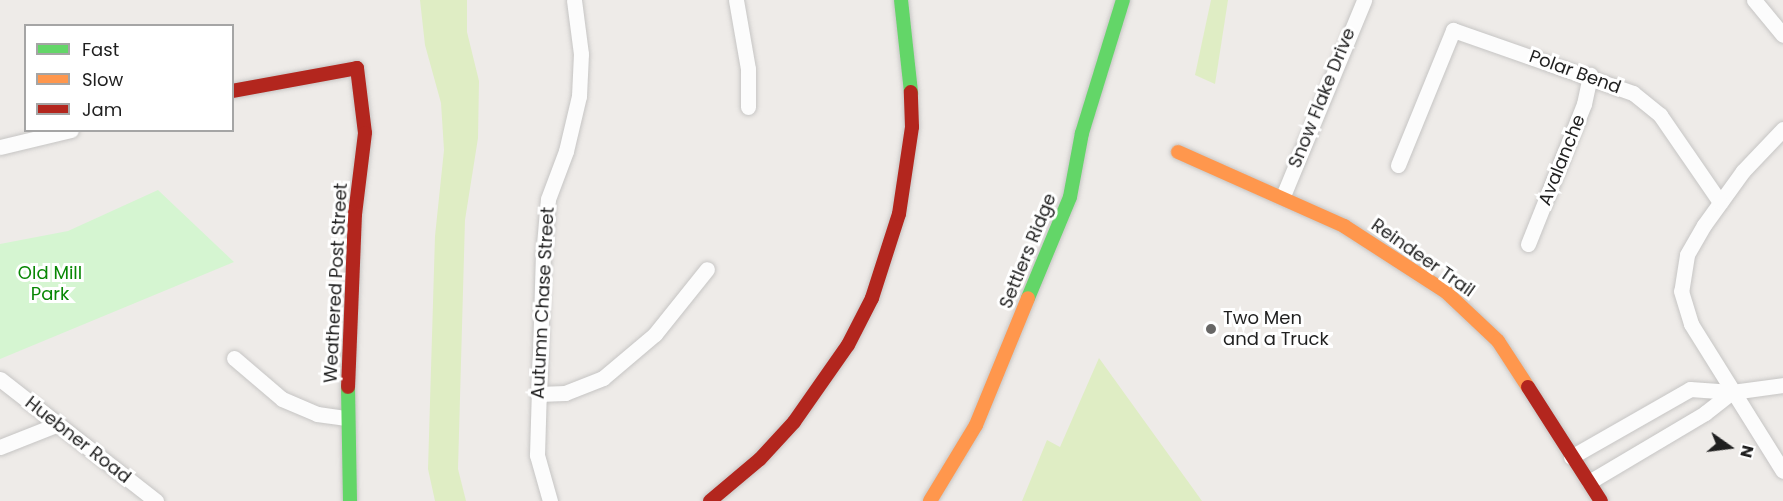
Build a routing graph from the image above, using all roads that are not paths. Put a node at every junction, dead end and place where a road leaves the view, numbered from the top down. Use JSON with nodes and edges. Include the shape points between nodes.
{"nodes":[{"id":1,"x":574,"y":0,"type":"edge"},
{"id":2,"x":736,"y":0,"type":"edge"},
{"id":3,"x":902,"y":0,"type":"edge"},
{"id":4,"x":1123,"y":0,"type":"edge"},
{"id":5,"x":1364,"y":0,"type":"edge"},
{"id":6,"x":1754,"y":0,"type":"edge"},
{"id":7,"x":1783,"y":35,"type":"edge"},
{"id":8,"x":1590,"y":75,"type":"junction"},
{"id":9,"x":234,"y":91,"type":"edge"},
{"id":10,"x":748,"y":107,"type":"dead end"},
{"id":11,"x":1783,"y":129,"type":"edge"},
{"id":12,"x":63,"y":132,"type":"edge"},
{"id":13,"x":0,"y":147,"type":"edge"},
{"id":14,"x":1178,"y":152,"type":"dead end"},
{"id":15,"x":1398,"y":165,"type":"dead end"},
{"id":16,"x":1282,"y":196,"type":"junction"},
{"id":17,"x":1720,"y":202,"type":"junction"},
{"id":18,"x":1528,"y":244,"type":"dead end"},
{"id":19,"x":707,"y":269,"type":"dead end"},
{"id":20,"x":234,"y":358,"type":"dead end"},
{"id":21,"x":0,"y":379,"type":"edge"},
{"id":22,"x":1783,"y":385,"type":"edge"},
{"id":23,"x":1732,"y":392,"type":"junction"},
{"id":24,"x":538,"y":394,"type":"junction"},
{"id":25,"x":347,"y":418,"type":"junction"},
{"id":26,"x":58,"y":424,"type":"junction"},
{"id":27,"x":0,"y":447,"type":"edge"},
{"id":28,"x":1571,"y":457,"type":"junction"},
{"id":29,"x":1783,"y":471,"type":"edge"},
{"id":30,"x":1589,"y":482,"type":"junction"},
{"id":31,"x":713,"y":500,"type":"edge"},
{"id":32,"x":156,"y":501,"type":"edge"},
{"id":33,"x":350,"y":501,"type":"edge"},
{"id":34,"x":550,"y":501,"type":"edge"},
{"id":35,"x":930,"y":501,"type":"edge"},
{"id":36,"x":1601,"y":501,"type":"edge"}],
"edges":[{"from":1,"to":24,"type":"street","name":"Autumn Chase Street","via":[[581,54],[579,96],[546,212]]},
{"from":2,"to":10,"type":"street","via":[[748,69]]},
{"from":3,"to":31,"type":"street","via":[[911,72],[912,127],[899,214],[872,298],[848,345],[794,422]]},
{"from":4,"to":35,"type":"street","name":"Settlers Ridge","via":[[1082,133],[1070,197],[976,425]]},
{"from":5,"to":16,"type":"street","name":"Snow Flake Drive"},
{"from":6,"to":7,"type":"street"},
{"from":8,"to":15,"type":"street","name":"Polar Bend","via":[[1453,30]]},
{"from":8,"to":17,"type":"street","name":"Polar Bend","via":[[1623,87],[1660,115]]},
{"from":8,"to":18,"type":"street","name":"Avalanche","via":[[1584,104]]},
{"from":9,"to":25,"type":"street","name":"Weathered Post Street","via":[[357,68],[365,133],[355,214]]},
{"from":11,"to":17,"type":"street"},
{"from":12,"to":13,"type":"street"},
{"from":14,"to":16,"type":"street","name":"Reindeer Trail"},
{"from":16,"to":28,"type":"street","name":"Reindeer Trail","via":[[1344,226],[1417,271],[1467,309],[1498,341]]},
{"from":17,"to":23,"type":"street","via":[[1687,255],[1681,291],[1691,324]]},
{"from":19,"to":24,"type":"street","via":[[655,334],[603,378],[565,393]]},
{"from":20,"to":25,"type":"street","via":[[282,399],[317,414]]},
{"from":21,"to":26,"type":"street","name":"Huebner Road"},
{"from":22,"to":23,"type":"street"},
{"from":23,"to":28,"type":"street","via":[[1690,389]]},
{"from":23,"to":29,"type":"street"},
{"from":23,"to":30,"type":"street","via":[[1705,413]]},
{"from":24,"to":34,"type":"street","name":"Autumn Chase Street","via":[[537,455]]},
{"from":25,"to":33,"type":"street","name":"Weathered Post Street"},
{"from":26,"to":27,"type":"street"},
{"from":26,"to":32,"type":"street","name":"Huebner Road"},
{"from":28,"to":30,"type":"street","name":"Reindeer Trail"},
{"from":30,"to":36,"type":"street","name":"Reindeer Trail"}]}
